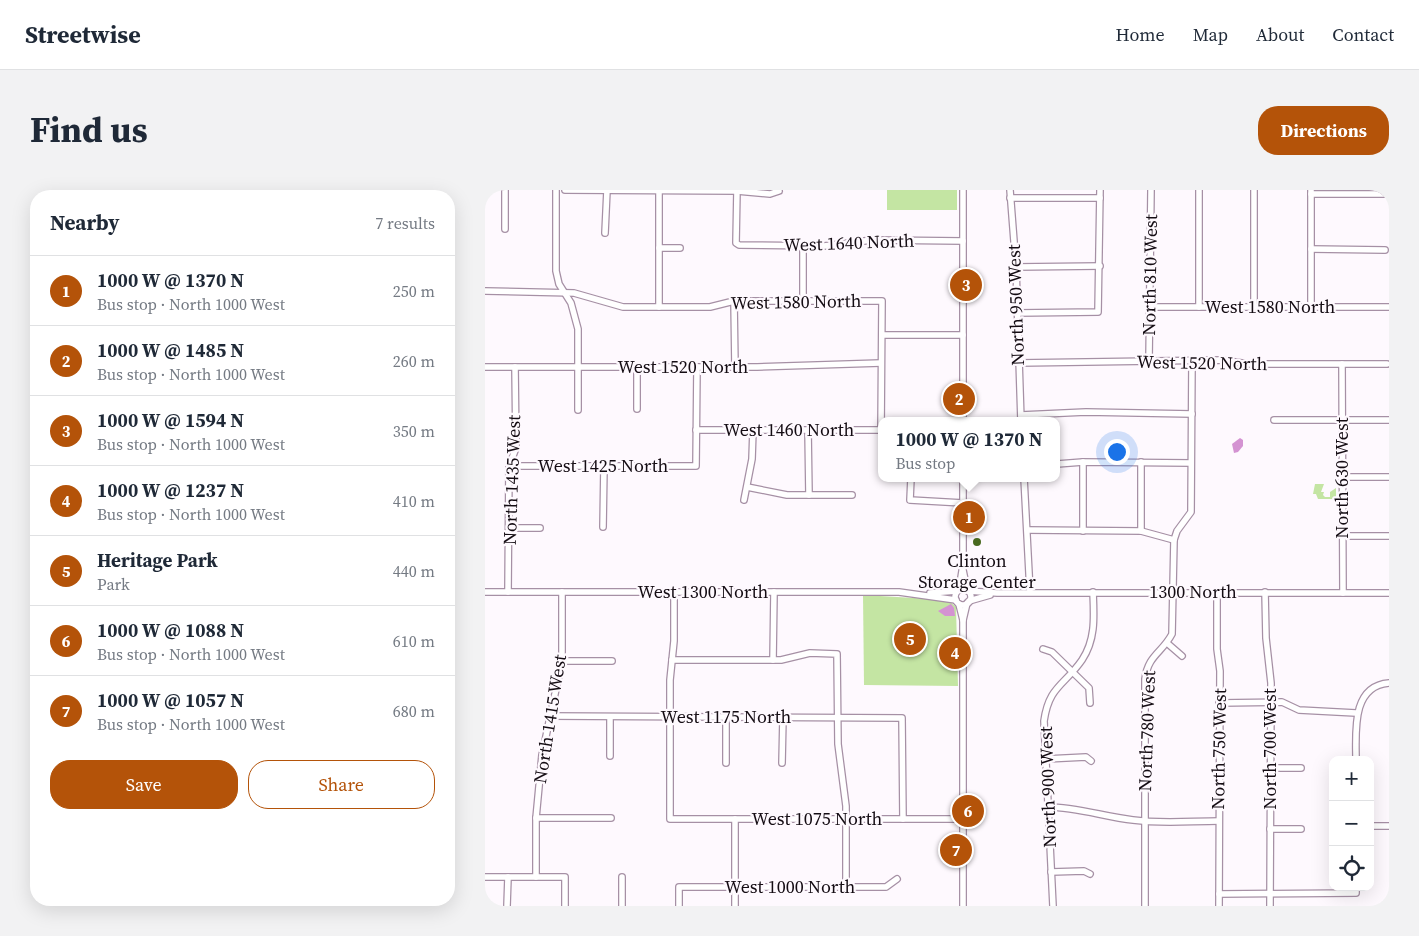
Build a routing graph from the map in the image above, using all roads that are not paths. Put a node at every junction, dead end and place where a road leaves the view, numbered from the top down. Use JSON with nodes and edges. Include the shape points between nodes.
{"nodes":[{"id":1,"x":505,"y":190,"type":"edge"},
{"id":2,"x":557,"y":190,"type":"edge"},
{"id":3,"x":565,"y":190,"type":"edge"},
{"id":4,"x":607,"y":190,"type":"edge"},
{"id":5,"x":659,"y":190,"type":"edge"},
{"id":6,"x":737,"y":190,"type":"edge"},
{"id":7,"x":963,"y":190,"type":"edge"},
{"id":8,"x":1010,"y":190,"type":"edge"},
{"id":9,"x":1100,"y":190,"type":"edge"},
{"id":10,"x":1151,"y":190,"type":"edge"},
{"id":11,"x":1199,"y":190,"type":"edge"},
{"id":12,"x":1254,"y":190,"type":"edge"},
{"id":13,"x":779,"y":191,"type":"dead end"},
{"id":14,"x":1311,"y":192,"type":"edge"},
{"id":15,"x":1389,"y":194,"type":"edge"},
{"id":16,"x":1010,"y":198,"type":"junction"},
{"id":17,"x":1100,"y":198,"type":"junction"},
{"id":18,"x":505,"y":229,"type":"dead end"},
{"id":19,"x":605,"y":233,"type":"dead end"},
{"id":20,"x":963,"y":241,"type":"junction"},
{"id":21,"x":803,"y":246,"type":"junction"},
{"id":22,"x":659,"y":248,"type":"junction"},
{"id":23,"x":680,"y":248,"type":"dead end"},
{"id":24,"x":1311,"y":249,"type":"junction"},
{"id":25,"x":1385,"y":250,"type":"dead end"},
{"id":26,"x":1100,"y":266,"type":"junction"},
{"id":27,"x":1016,"y":267,"type":"junction"},
{"id":28,"x":485,"y":291,"type":"edge"},
{"id":29,"x":564,"y":292,"type":"junction"},
{"id":30,"x":734,"y":301,"type":"junction"},
{"id":31,"x":803,"y":301,"type":"junction"},
{"id":32,"x":659,"y":307,"type":"junction"},
{"id":33,"x":1150,"y":307,"type":"junction"},
{"id":34,"x":1199,"y":307,"type":"junction"},
{"id":35,"x":1253,"y":307,"type":"junction"},
{"id":36,"x":1311,"y":307,"type":"junction"},
{"id":37,"x":1389,"y":307,"type":"edge"},
{"id":38,"x":1017,"y":313,"type":"junction"},
{"id":39,"x":883,"y":335,"type":"junction"},
{"id":40,"x":963,"y":335,"type":"junction"},
{"id":41,"x":1192,"y":360,"type":"junction"},
{"id":42,"x":1149,"y":361,"type":"junction"},
{"id":43,"x":881,"y":363,"type":"junction"},
{"id":44,"x":1018,"y":363,"type":"junction"},
{"id":45,"x":1342,"y":364,"type":"junction"},
{"id":46,"x":1387,"y":364,"type":"dead end"},
{"id":47,"x":485,"y":367,"type":"edge"},
{"id":48,"x":515,"y":367,"type":"junction"},
{"id":49,"x":577,"y":367,"type":"junction"},
{"id":50,"x":637,"y":367,"type":"junction"},
{"id":51,"x":697,"y":367,"type":"junction"},
{"id":52,"x":735,"y":367,"type":"junction"},
{"id":53,"x":637,"y":409,"type":"dead end"},
{"id":54,"x":578,"y":410,"type":"dead end"},
{"id":55,"x":1192,"y":414,"type":"junction"},
{"id":56,"x":881,"y":417,"type":"edge"},
{"id":57,"x":963,"y":417,"type":"edge"},
{"id":58,"x":1021,"y":417,"type":"edge"},
{"id":59,"x":1032,"y":417,"type":"edge"},
{"id":60,"x":1274,"y":420,"type":"dead end"},
{"id":61,"x":1342,"y":420,"type":"junction"},
{"id":62,"x":1389,"y":420,"type":"edge"},
{"id":63,"x":696,"y":430,"type":"junction"},
{"id":64,"x":753,"y":430,"type":"junction"},
{"id":65,"x":808,"y":430,"type":"junction"},
{"id":66,"x":878,"y":430,"type":"edge"},
{"id":67,"x":1083,"y":462,"type":"junction"},
{"id":68,"x":1141,"y":462,"type":"junction"},
{"id":69,"x":1191,"y":463,"type":"junction"},
{"id":70,"x":1060,"y":464,"type":"edge"},
{"id":71,"x":509,"y":466,"type":"junction"},
{"id":72,"x":603,"y":466,"type":"junction"},
{"id":73,"x":1342,"y":477,"type":"junction"},
{"id":74,"x":1389,"y":477,"type":"edge"},
{"id":75,"x":911,"y":482,"type":"edge"},
{"id":76,"x":963,"y":482,"type":"edge"},
{"id":77,"x":1024,"y":482,"type":"edge"},
{"id":78,"x":747,"y":487,"type":"junction"},
{"id":79,"x":809,"y":495,"type":"junction"},
{"id":80,"x":852,"y":495,"type":"dead end"},
{"id":81,"x":744,"y":500,"type":"dead end"},
{"id":82,"x":963,"y":503,"type":"junction"},
{"id":83,"x":603,"y":527,"type":"dead end"},
{"id":84,"x":509,"y":528,"type":"junction"},
{"id":85,"x":540,"y":528,"type":"dead end"},
{"id":86,"x":1029,"y":530,"type":"junction"},
{"id":87,"x":1083,"y":531,"type":"junction"},
{"id":88,"x":1141,"y":531,"type":"junction"},
{"id":89,"x":1342,"y":536,"type":"junction"},
{"id":90,"x":1389,"y":536,"type":"edge"},
{"id":91,"x":1174,"y":540,"type":"junction"},
{"id":92,"x":963,"y":565,"type":"junction"},
{"id":93,"x":958,"y":590,"type":"junction"},
{"id":94,"x":967,"y":591,"type":"junction"},
{"id":95,"x":485,"y":592,"type":"edge"},
{"id":96,"x":508,"y":592,"type":"junction"},
{"id":97,"x":562,"y":592,"type":"junction"},
{"id":98,"x":674,"y":592,"type":"junction"},
{"id":99,"x":774,"y":592,"type":"junction"},
{"id":100,"x":1030,"y":592,"type":"junction"},
{"id":101,"x":1093,"y":592,"type":"junction"},
{"id":102,"x":1217,"y":592,"type":"junction"},
{"id":103,"x":1265,"y":592,"type":"junction"},
{"id":104,"x":997,"y":593,"type":"junction"},
{"id":105,"x":1173,"y":593,"type":"junction"},
{"id":106,"x":1343,"y":593,"type":"junction"},
{"id":107,"x":1389,"y":593,"type":"edge"},
{"id":108,"x":920,"y":594,"type":"junction"},
{"id":109,"x":957,"y":602,"type":"junction"},
{"id":110,"x":968,"y":602,"type":"junction"},
{"id":111,"x":963,"y":620,"type":"junction"},
{"id":112,"x":1167,"y":643,"type":"junction"},
{"id":113,"x":1043,"y":649,"type":"dead end"},
{"id":114,"x":1182,"y":656,"type":"dead end"},
{"id":115,"x":672,"y":660,"type":"junction"},
{"id":116,"x":773,"y":660,"type":"junction"},
{"id":117,"x":562,"y":661,"type":"junction"},
{"id":118,"x":612,"y":661,"type":"dead end"},
{"id":119,"x":1072,"y":671,"type":"junction"},
{"id":120,"x":1389,"y":683,"type":"edge"},
{"id":121,"x":1271,"y":702,"type":"junction"},
{"id":122,"x":1090,"y":703,"type":"dead end"},
{"id":123,"x":1219,"y":703,"type":"junction"},
{"id":124,"x":1357,"y":713,"type":"junction"},
{"id":125,"x":550,"y":716,"type":"junction"},
{"id":126,"x":610,"y":717,"type":"junction"},
{"id":127,"x":669,"y":717,"type":"junction"},
{"id":128,"x":726,"y":717,"type":"junction"},
{"id":129,"x":783,"y":717,"type":"junction"},
{"id":130,"x":838,"y":718,"type":"junction"},
{"id":131,"x":610,"y":756,"type":"dead end"},
{"id":132,"x":1356,"y":756,"type":"edge"},
{"id":133,"x":1046,"y":759,"type":"junction"},
{"id":134,"x":1091,"y":761,"type":"dead end"},
{"id":135,"x":726,"y":763,"type":"dead end"},
{"id":136,"x":783,"y":763,"type":"dead end"},
{"id":137,"x":1271,"y":768,"type":"junction"},
{"id":138,"x":1301,"y":768,"type":"dead end"},
{"id":139,"x":1048,"y":807,"type":"junction"},
{"id":140,"x":536,"y":818,"type":"junction"},
{"id":141,"x":611,"y":818,"type":"dead end"},
{"id":142,"x":735,"y":819,"type":"junction"},
{"id":143,"x":846,"y":819,"type":"junction"},
{"id":144,"x":903,"y":819,"type":"junction"},
{"id":145,"x":963,"y":819,"type":"junction"},
{"id":146,"x":1145,"y":821,"type":"junction"},
{"id":147,"x":1219,"y":821,"type":"junction"},
{"id":148,"x":1374,"y":826,"type":"edge"},
{"id":149,"x":1389,"y":826,"type":"edge"},
{"id":150,"x":1271,"y":829,"type":"junction"},
{"id":151,"x":1301,"y":829,"type":"dead end"},
{"id":152,"x":1051,"y":872,"type":"junction"},
{"id":153,"x":1090,"y":874,"type":"dead end"},
{"id":154,"x":622,"y":876,"type":"dead end"},
{"id":155,"x":485,"y":877,"type":"edge"},
{"id":156,"x":508,"y":877,"type":"junction"},
{"id":157,"x":536,"y":877,"type":"junction"},
{"id":158,"x":897,"y":879,"type":"dead end"},
{"id":159,"x":735,"y":887,"type":"junction"},
{"id":160,"x":846,"y":887,"type":"junction"},
{"id":161,"x":1329,"y":891,"type":"edge"},
{"id":162,"x":1270,"y":893,"type":"junction"},
{"id":163,"x":1219,"y":894,"type":"junction"},
{"id":164,"x":507,"y":906,"type":"edge"},
{"id":165,"x":565,"y":906,"type":"edge"},
{"id":166,"x":622,"y":906,"type":"edge"},
{"id":167,"x":679,"y":906,"type":"edge"},
{"id":168,"x":735,"y":906,"type":"edge"},
{"id":169,"x":963,"y":906,"type":"edge"},
{"id":170,"x":1053,"y":906,"type":"edge"},
{"id":171,"x":1145,"y":906,"type":"edge"},
{"id":172,"x":1219,"y":906,"type":"edge"},
{"id":173,"x":1270,"y":906,"type":"edge"}],
"edges":[{"from":1,"to":18,"type":"street"},
{"from":2,"to":29,"type":"street","via":[[556,271]]},
{"from":3,"to":4,"type":"street"},
{"from":4,"to":5,"type":"street"},
{"from":4,"to":19,"type":"street"},
{"from":5,"to":6,"type":"street"},
{"from":5,"to":22,"type":"street"},
{"from":6,"to":13,"type":"street","via":[[770,194]]},
{"from":6,"to":21,"type":"street","name":"West 1640 North","via":[[736,242],[739,245]]},
{"from":7,"to":20,"type":"street"},
{"from":8,"to":16,"type":"street","name":"North 950 West"},
{"from":9,"to":17,"type":"street"},
{"from":10,"to":33,"type":"street","name":"North 810 West"},
{"from":11,"to":34,"type":"street"},
{"from":12,"to":35,"type":"street"},
{"from":14,"to":15,"type":"street"},
{"from":14,"to":24,"type":"street"},
{"from":16,"to":17,"type":"street"},
{"from":16,"to":27,"type":"street","name":"North 950 West"},
{"from":17,"to":26,"type":"street"},
{"from":20,"to":21,"type":"street","name":"West 1640 North","via":[[872,240]]},
{"from":20,"to":40,"type":"street"},
{"from":21,"to":31,"type":"street"},
{"from":22,"to":23,"type":"street"},
{"from":22,"to":32,"type":"street"},
{"from":24,"to":25,"type":"street"},
{"from":24,"to":36,"type":"street"},
{"from":26,"to":27,"type":"street"},
{"from":26,"to":38,"type":"street","via":[[1098,312]]},
{"from":27,"to":38,"type":"street","name":"North 950 West"},
{"from":28,"to":29,"type":"street","name":"West 1580 North"},
{"from":29,"to":32,"type":"street","name":"West 1580 North","via":[[610,305]]},
{"from":29,"to":49,"type":"street","via":[[571,303],[578,329]]},
{"from":30,"to":31,"type":"street","name":"West 1580 North"},
{"from":30,"to":32,"type":"street","name":"West 1580 North","via":[[710,307]]},
{"from":30,"to":52,"type":"street"},
{"from":31,"to":39,"type":"street","name":"West 1580 North","via":[[881,301]]},
{"from":33,"to":34,"type":"street","name":"West 1580 North"},
{"from":33,"to":42,"type":"street","name":"North 810 West"},
{"from":34,"to":35,"type":"street","name":"West 1580 North"},
{"from":35,"to":36,"type":"street","name":"West 1580 North"},
{"from":36,"to":37,"type":"street","name":"West 1580 North"},
{"from":38,"to":44,"type":"street","name":"North 950 West"},
{"from":39,"to":40,"type":"street"},
{"from":39,"to":43,"type":"street"},
{"from":40,"to":57,"type":"street"},
{"from":41,"to":42,"type":"street","name":"West 1520 North"},
{"from":41,"to":45,"type":"street","name":"West 1520 North","via":[[1248,364]]},
{"from":41,"to":55,"type":"street"},
{"from":42,"to":44,"type":"street","name":"West 1520 North"},
{"from":43,"to":52,"type":"street","name":"West 1520 North"},
{"from":43,"to":56,"type":"street"},
{"from":44,"to":58,"type":"street","name":"North 950 West"},
{"from":45,"to":46,"type":"street","name":"West 1520 North"},
{"from":45,"to":61,"type":"street","name":"North 630 West"},
{"from":47,"to":48,"type":"street","name":"West 1520 North"},
{"from":48,"to":49,"type":"street","name":"West 1520 North"},
{"from":48,"to":71,"type":"street","name":"North 1435 West","via":[[516,448]]},
{"from":49,"to":50,"type":"street","name":"West 1520 North"},
{"from":49,"to":54,"type":"street"},
{"from":50,"to":51,"type":"street","name":"West 1520 North"},
{"from":50,"to":53,"type":"street"},
{"from":51,"to":52,"type":"street","name":"West 1520 North"},
{"from":51,"to":63,"type":"street"},
{"from":55,"to":59,"type":"street","via":[[1086,412]]},
{"from":55,"to":69,"type":"street"},
{"from":60,"to":61,"type":"street"},
{"from":61,"to":62,"type":"street"},
{"from":61,"to":73,"type":"street","name":"North 630 West"},
{"from":63,"to":64,"type":"street","name":"West 1460 North"},
{"from":63,"to":72,"type":"street","name":"West 1425 North","via":[[696,466]]},
{"from":64,"to":65,"type":"street","name":"West 1460 North"},
{"from":64,"to":78,"type":"street"},
{"from":65,"to":66,"type":"street","name":"West 1460 North"},
{"from":65,"to":79,"type":"street"},
{"from":67,"to":68,"type":"street"},
{"from":67,"to":70,"type":"street"},
{"from":67,"to":87,"type":"street"},
{"from":68,"to":69,"type":"street"},
{"from":68,"to":88,"type":"street"},
{"from":69,"to":91,"type":"street","via":[[1191,512]]},
{"from":71,"to":72,"type":"street","name":"West 1425 North"},
{"from":71,"to":84,"type":"street","name":"North 1435 West"},
{"from":72,"to":83,"type":"street"},
{"from":73,"to":74,"type":"street"},
{"from":73,"to":89,"type":"street","name":"North 630 West"},
{"from":75,"to":82,"type":"street","via":[[910,500]]},
{"from":76,"to":82,"type":"street"},
{"from":77,"to":86,"type":"street"},
{"from":78,"to":79,"type":"street","via":[[787,495]]},
{"from":78,"to":81,"type":"street"},
{"from":79,"to":80,"type":"street"},
{"from":82,"to":92,"type":"street"},
{"from":84,"to":85,"type":"street"},
{"from":84,"to":96,"type":"street","name":"North 1435 West"},
{"from":86,"to":87,"type":"street"},
{"from":86,"to":100,"type":"street"},
{"from":87,"to":88,"type":"street"},
{"from":88,"to":91,"type":"street"},
{"from":89,"to":90,"type":"street"},
{"from":89,"to":106,"type":"street","name":"North 630 West"},
{"from":91,"to":105,"type":"street"},
{"from":92,"to":93,"type":"street"},
{"from":92,"to":94,"type":"street"},
{"from":93,"to":94,"type":"street","name":"West 1300 North"},
{"from":93,"to":108,"type":"street","name":"West 1300 North"},
{"from":93,"to":109,"type":"street"},
{"from":94,"to":104,"type":"street","name":"1300 North"},
{"from":94,"to":110,"type":"street"},
{"from":95,"to":96,"type":"street","name":"West 1300 North"},
{"from":96,"to":97,"type":"street","name":"West 1300 North"},
{"from":97,"to":98,"type":"street","name":"West 1300 North"},
{"from":97,"to":117,"type":"street","name":"North 1415 West"},
{"from":98,"to":99,"type":"street","name":"West 1300 North"},
{"from":98,"to":115,"type":"street"},
{"from":99,"to":108,"type":"street","name":"West 1300 North"},
{"from":99,"to":116,"type":"street"},
{"from":100,"to":101,"type":"street","name":"1300 North"},
{"from":100,"to":104,"type":"street","name":"1300 North"},
{"from":101,"to":105,"type":"street","name":"1300 North"},
{"from":101,"to":119,"type":"street","name":"North 900 West","via":[[1092,639]]},
{"from":102,"to":103,"type":"street","name":"1300 North"},
{"from":102,"to":105,"type":"street","name":"1300 North"},
{"from":102,"to":123,"type":"street","name":"North 750 West"},
{"from":103,"to":106,"type":"street","name":"1300 North"},
{"from":103,"to":121,"type":"street","name":"North 700 West"},
{"from":104,"to":110,"type":"street","name":"1300 North"},
{"from":105,"to":112,"type":"street","via":[[1173,627]]},
{"from":106,"to":107,"type":"street","name":"1300 North"},
{"from":108,"to":109,"type":"street","name":"West 1300 North"},
{"from":109,"to":110,"type":"street","name":"West 1300 North"},
{"from":109,"to":111,"type":"street"},
{"from":110,"to":111,"type":"street"},
{"from":111,"to":145,"type":"street"},
{"from":112,"to":114,"type":"street"},
{"from":112,"to":146,"type":"street","name":"North 780 West","via":[[1151,657],[1146,667]]},
{"from":113,"to":119,"type":"street","via":[[1052,652]]},
{"from":115,"to":116,"type":"street"},
{"from":115,"to":127,"type":"street"},
{"from":116,"to":130,"type":"street","via":[[810,653],[837,654]]},
{"from":117,"to":118,"type":"street"},
{"from":117,"to":125,"type":"street","name":"North 1415 West"},
{"from":119,"to":122,"type":"street","via":[[1089,688]]},
{"from":119,"to":133,"type":"street","name":"North 900 West","via":[[1051,694],[1046,706]]},
{"from":120,"to":124,"type":"street","via":[[1371,689]]},
{"from":121,"to":123,"type":"street"},
{"from":121,"to":124,"type":"street","via":[[1282,702],[1299,710]]},
{"from":121,"to":137,"type":"street","name":"North 700 West"},
{"from":123,"to":147,"type":"street","name":"North 750 West"},
{"from":124,"to":132,"type":"street"},
{"from":125,"to":126,"type":"street","name":"West 1175 North"},
{"from":125,"to":140,"type":"street","name":"North 1415 West","via":[[542,755]]},
{"from":126,"to":127,"type":"street","name":"West 1175 North"},
{"from":126,"to":131,"type":"street"},
{"from":127,"to":128,"type":"street","name":"West 1175 North"},
{"from":127,"to":142,"type":"street","name":"West 1075 North","via":[[670,819]]},
{"from":128,"to":129,"type":"street","name":"West 1175 North"},
{"from":128,"to":135,"type":"street"},
{"from":129,"to":130,"type":"street","name":"West 1175 North"},
{"from":129,"to":136,"type":"street"},
{"from":130,"to":143,"type":"street"},
{"from":130,"to":144,"type":"street","name":"West 1175 North","via":[[902,718]]},
{"from":133,"to":134,"type":"street","via":[[1086,757]]},
{"from":133,"to":139,"type":"street","name":"North 900 West"},
{"from":137,"to":138,"type":"street"},
{"from":137,"to":150,"type":"street","name":"North 700 West"},
{"from":139,"to":146,"type":"street"},
{"from":139,"to":152,"type":"street","name":"North 900 West"},
{"from":140,"to":141,"type":"street"},
{"from":140,"to":157,"type":"street","name":"North 1415 West"},
{"from":142,"to":143,"type":"street","name":"West 1075 North"},
{"from":142,"to":159,"type":"street"},
{"from":143,"to":144,"type":"street","name":"West 1075 North"},
{"from":143,"to":160,"type":"street"},
{"from":144,"to":145,"type":"street","name":"West 1075 North"},
{"from":145,"to":169,"type":"street"},
{"from":146,"to":147,"type":"street"},
{"from":146,"to":171,"type":"street","name":"North 780 West"},
{"from":147,"to":163,"type":"street","name":"North 750 West"},
{"from":148,"to":149,"type":"street"},
{"from":150,"to":151,"type":"street"},
{"from":150,"to":162,"type":"street","name":"North 700 West"},
{"from":152,"to":153,"type":"street","via":[[1084,871]]},
{"from":152,"to":170,"type":"street","name":"North 900 West"},
{"from":154,"to":166,"type":"street"},
{"from":155,"to":156,"type":"street"},
{"from":156,"to":157,"type":"street"},
{"from":156,"to":164,"type":"street"},
{"from":157,"to":165,"type":"street","via":[[565,877]]},
{"from":158,"to":160,"type":"street","name":"West 1000 North","via":[[887,887]]},
{"from":159,"to":160,"type":"street","name":"West 1000 North"},
{"from":159,"to":167,"type":"street","name":"West 1000 North","via":[[679,887]]},
{"from":159,"to":168,"type":"street"},
{"from":161,"to":162,"type":"street"},
{"from":162,"to":163,"type":"street"},
{"from":162,"to":173,"type":"street","name":"North 700 West"},
{"from":163,"to":172,"type":"street","name":"North 750 West"}]}
